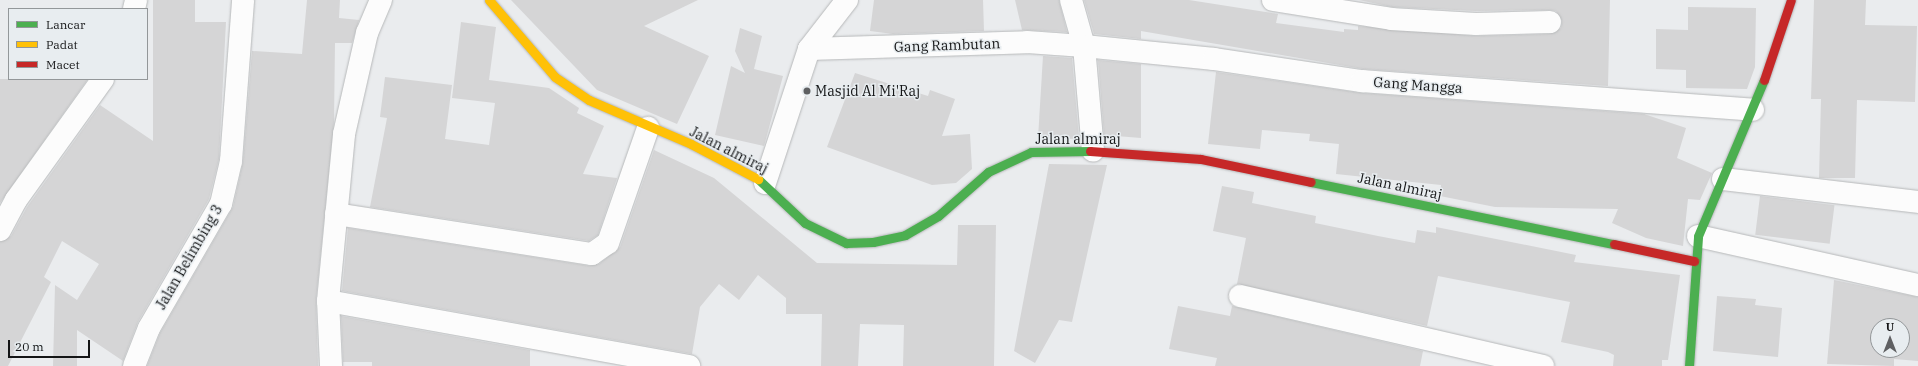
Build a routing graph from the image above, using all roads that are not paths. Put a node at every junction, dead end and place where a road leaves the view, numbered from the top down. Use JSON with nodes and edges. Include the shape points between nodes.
{"nodes":[{"id":1,"x":243,"y":0,"type":"edge"},
{"id":2,"x":380,"y":0,"type":"edge"},
{"id":3,"x":490,"y":0,"type":"edge"},
{"id":4,"x":848,"y":0,"type":"edge"},
{"id":5,"x":1071,"y":0,"type":"edge"},
{"id":6,"x":1273,"y":0,"type":"edge"},
{"id":7,"x":1791,"y":0,"type":"edge"},
{"id":8,"x":1550,"y":22,"type":"dead end"},
{"id":9,"x":1084,"y":46,"type":"junction"},
{"id":10,"x":809,"y":50,"type":"junction"},
{"id":11,"x":102,"y":80,"type":"edge"},
{"id":12,"x":1753,"y":110,"type":"junction"},
{"id":13,"x":648,"y":128,"type":"junction"},
{"id":14,"x":1093,"y":151,"type":"junction"},
{"id":15,"x":1723,"y":179,"type":"junction"},
{"id":16,"x":765,"y":183,"type":"junction"},
{"id":17,"x":1918,"y":202,"type":"edge"},
{"id":18,"x":336,"y":214,"type":"junction"},
{"id":19,"x":0,"y":230,"type":"edge"},
{"id":20,"x":1698,"y":236,"type":"junction"},
{"id":21,"x":1694,"y":261,"type":"junction"},
{"id":22,"x":1918,"y":285,"type":"edge"},
{"id":23,"x":1240,"y":296,"type":"dead end"},
{"id":24,"x":328,"y":301,"type":"junction"},
{"id":25,"x":134,"y":366,"type":"edge"},
{"id":26,"x":331,"y":366,"type":"edge"},
{"id":27,"x":689,"y":366,"type":"edge"},
{"id":28,"x":1543,"y":366,"type":"edge"},
{"id":29,"x":1689,"y":366,"type":"edge"}],
"edges":[{"from":1,"to":25,"type":"street","name":"Jalan Belimbing 3","via":[[231,160],[221,204],[149,328]]},
{"from":2,"to":18,"type":"street","via":[[367,33],[353,90],[344,134]]},
{"from":3,"to":13,"type":"street","name":"Jalan almiraj","via":[[555,78],[589,100]]},
{"from":4,"to":10,"type":"street"},
{"from":5,"to":9,"type":"street"},
{"from":6,"to":8,"type":"street","via":[[1391,19],[1476,24]]},
{"from":7,"to":12,"type":"street"},
{"from":9,"to":10,"type":"street","name":"Gang Rambutan","via":[[1027,42]]},
{"from":9,"to":12,"type":"street","name":"Gang Mangga","via":[[1214,58],[1362,81]]},
{"from":9,"to":14,"type":"street"},
{"from":10,"to":16,"type":"street"},
{"from":11,"to":19,"type":"street","via":[[16,200]]},
{"from":12,"to":15,"type":"street"},
{"from":13,"to":16,"type":"street","name":"Jalan almiraj","via":[[691,144]]},
{"from":13,"to":18,"type":"street","via":[[608,243],[592,254]]},
{"from":14,"to":16,"type":"street","name":"Jalan almiraj","via":[[1031,152],[988,172],[938,216],[905,235],[873,242],[846,243],[818,232],[786,207]]},
{"from":14,"to":21,"type":"street","name":"Jalan almiraj","via":[[1201,159]]},
{"from":15,"to":17,"type":"street"},
{"from":15,"to":20,"type":"street"},
{"from":18,"to":24,"type":"street"},
{"from":20,"to":21,"type":"street"},
{"from":20,"to":22,"type":"street"},
{"from":21,"to":29,"type":"street"},
{"from":23,"to":28,"type":"street"},
{"from":24,"to":26,"type":"street"},
{"from":24,"to":27,"type":"street"}]}
